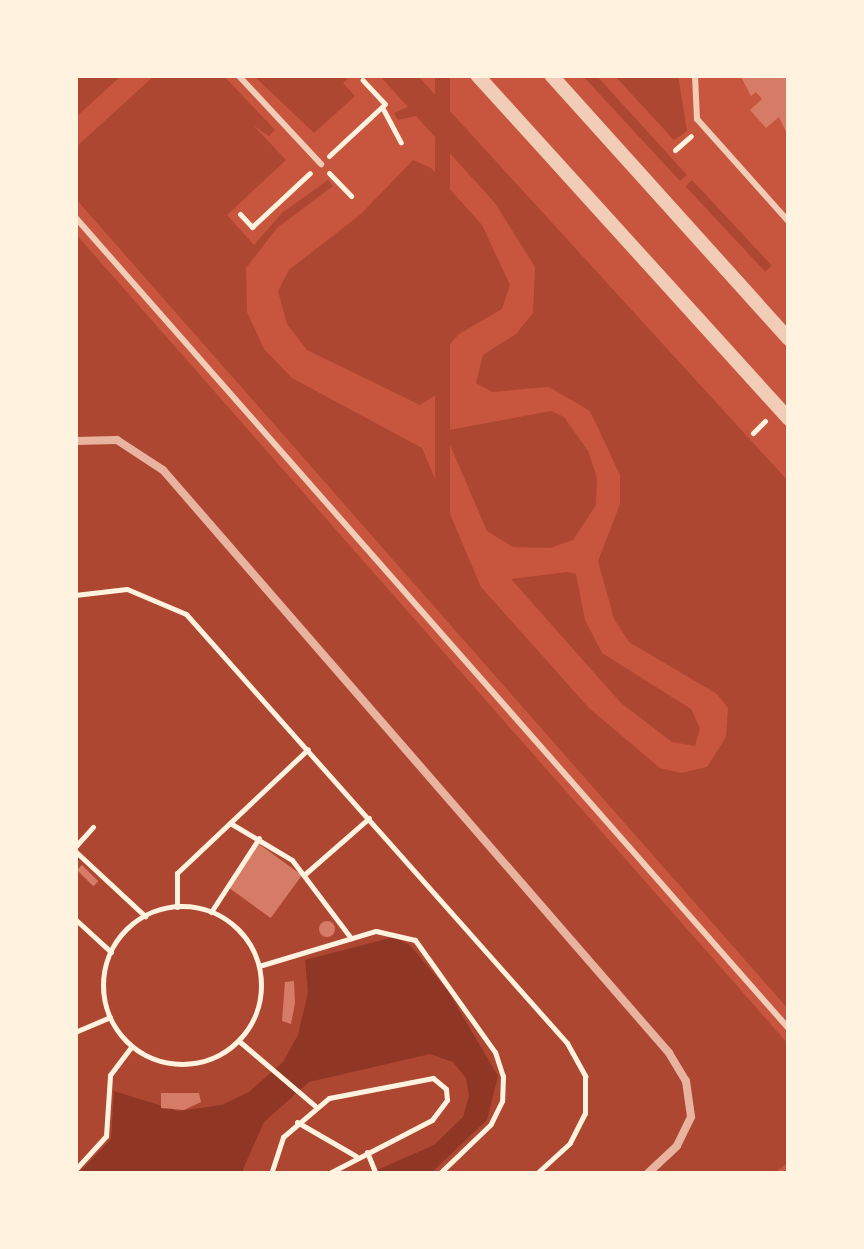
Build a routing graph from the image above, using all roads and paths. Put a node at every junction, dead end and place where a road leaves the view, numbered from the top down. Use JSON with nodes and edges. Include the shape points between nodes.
{"nodes":[{"id":1,"x":238,"y":75,"type":"edge"},
{"id":2,"x":477,"y":75,"type":"edge"},
{"id":3,"x":551,"y":75,"type":"edge"},
{"id":4,"x":695,"y":75,"type":"edge"},
{"id":5,"x":382,"y":107,"type":"dead end"},
{"id":6,"x":702,"y":126,"type":"junction"},
{"id":7,"x":401,"y":142,"type":"dead end"},
{"id":8,"x":675,"y":150,"type":"dead end"},
{"id":9,"x":320,"y":164,"type":"joint"},
{"id":10,"x":351,"y":196,"type":"dead end"},
{"id":11,"x":75,"y":216,"type":"edge"},
{"id":12,"x":789,"y":222,"type":"edge"},
{"id":13,"x":789,"y":340,"type":"edge"},
{"id":14,"x":789,"y":419,"type":"edge"},
{"id":15,"x":765,"y":421,"type":"dead end"},
{"id":16,"x":752,"y":433,"type":"dead end"},
{"id":17,"x":75,"y":595,"type":"edge"},
{"id":18,"x":308,"y":749,"type":"junction"},
{"id":19,"x":369,"y":818,"type":"junction"},
{"id":20,"x":230,"y":823,"type":"junction"},
{"id":21,"x":93,"y":828,"type":"dead end"},
{"id":22,"x":259,"y":838,"type":"junction"},
{"id":23,"x":75,"y":849,"type":"edge"},
{"id":24,"x":305,"y":874,"type":"junction"},
{"id":25,"x":177,"y":907,"type":"junction"},
{"id":26,"x":212,"y":912,"type":"junction"},
{"id":27,"x":145,"y":916,"type":"junction"},
{"id":28,"x":75,"y":919,"type":"edge"},
{"id":29,"x":351,"y":938,"type":"junction"},
{"id":30,"x":111,"y":952,"type":"junction"},
{"id":31,"x":259,"y":966,"type":"junction"},
{"id":32,"x":110,"y":1017,"type":"junction"},
{"id":33,"x":789,"y":1029,"type":"edge"},
{"id":34,"x":75,"y":1032,"type":"edge"},
{"id":35,"x":239,"y":1041,"type":"junction"},
{"id":36,"x":132,"y":1046,"type":"junction"},
{"id":37,"x":315,"y":1106,"type":"junction"},
{"id":38,"x":297,"y":1122,"type":"junction"},
{"id":39,"x":366,"y":1152,"type":"junction"},
{"id":40,"x":356,"y":1156,"type":"junction"},
{"id":41,"x":75,"y":1170,"type":"edge"},
{"id":42,"x":375,"y":1172,"type":"edge"},
{"id":43,"x":272,"y":1174,"type":"edge"},
{"id":44,"x":328,"y":1174,"type":"edge"},
{"id":45,"x":438,"y":1174,"type":"edge"},
{"id":46,"x":536,"y":1174,"type":"edge"}],
"edges":[{"from":1,"to":9,"type":"lane"},
{"from":2,"to":14,"type":"street"},
{"from":3,"to":13,"type":"street"},
{"from":4,"to":6,"type":"lane"},
{"from":5,"to":7,"type":"path"},
{"from":6,"to":8,"type":"path"},
{"from":6,"to":12,"type":"lane"},
{"from":9,"to":10,"type":"path"},
{"from":11,"to":33,"type":"lane"},
{"from":15,"to":16,"type":"path"},
{"from":17,"to":18,"type":"path","via":[[127,589],[176,606]]},
{"from":18,"to":19,"type":"path"},
{"from":18,"to":20,"type":"path"},
{"from":19,"to":24,"type":"path"},
{"from":19,"to":46,"type":"path","via":[[580,1064],[588,1101],[581,1125]]},
{"from":20,"to":22,"type":"path"},
{"from":20,"to":25,"type":"path","via":[[177,873]]},
{"from":21,"to":23,"type":"path"},
{"from":22,"to":24,"type":"path"},
{"from":22,"to":26,"type":"path"},
{"from":23,"to":27,"type":"path"},
{"from":24,"to":29,"type":"path"},
{"from":25,"to":26,"type":"path"},
{"from":25,"to":27,"type":"path"},
{"from":26,"to":31,"type":"path","via":[[245,936]]},
{"from":27,"to":30,"type":"path"},
{"from":28,"to":30,"type":"path"},
{"from":29,"to":31,"type":"path"},
{"from":29,"to":45,"type":"path","via":[[388,931],[414,940],[500,1063],[499,1111]]},
{"from":30,"to":32,"type":"path","via":[[103,988]]},
{"from":31,"to":35,"type":"path","via":[[261,999]]},
{"from":32,"to":34,"type":"path"},
{"from":32,"to":36,"type":"path"},
{"from":35,"to":36,"type":"path","via":[[194,1063],[161,1061]]},
{"from":35,"to":37,"type":"path"},
{"from":36,"to":41,"type":"path","via":[[110,1075],[106,1136]]},
{"from":37,"to":38,"type":"path"},
{"from":37,"to":39,"type":"path","via":[[392,1083],[440,1081],[447,1100],[432,1120]]},
{"from":38,"to":40,"type":"path"},
{"from":38,"to":43,"type":"path","via":[[277,1146]]},
{"from":39,"to":40,"type":"path"},
{"from":39,"to":42,"type":"path"},
{"from":40,"to":44,"type":"path"}]}
